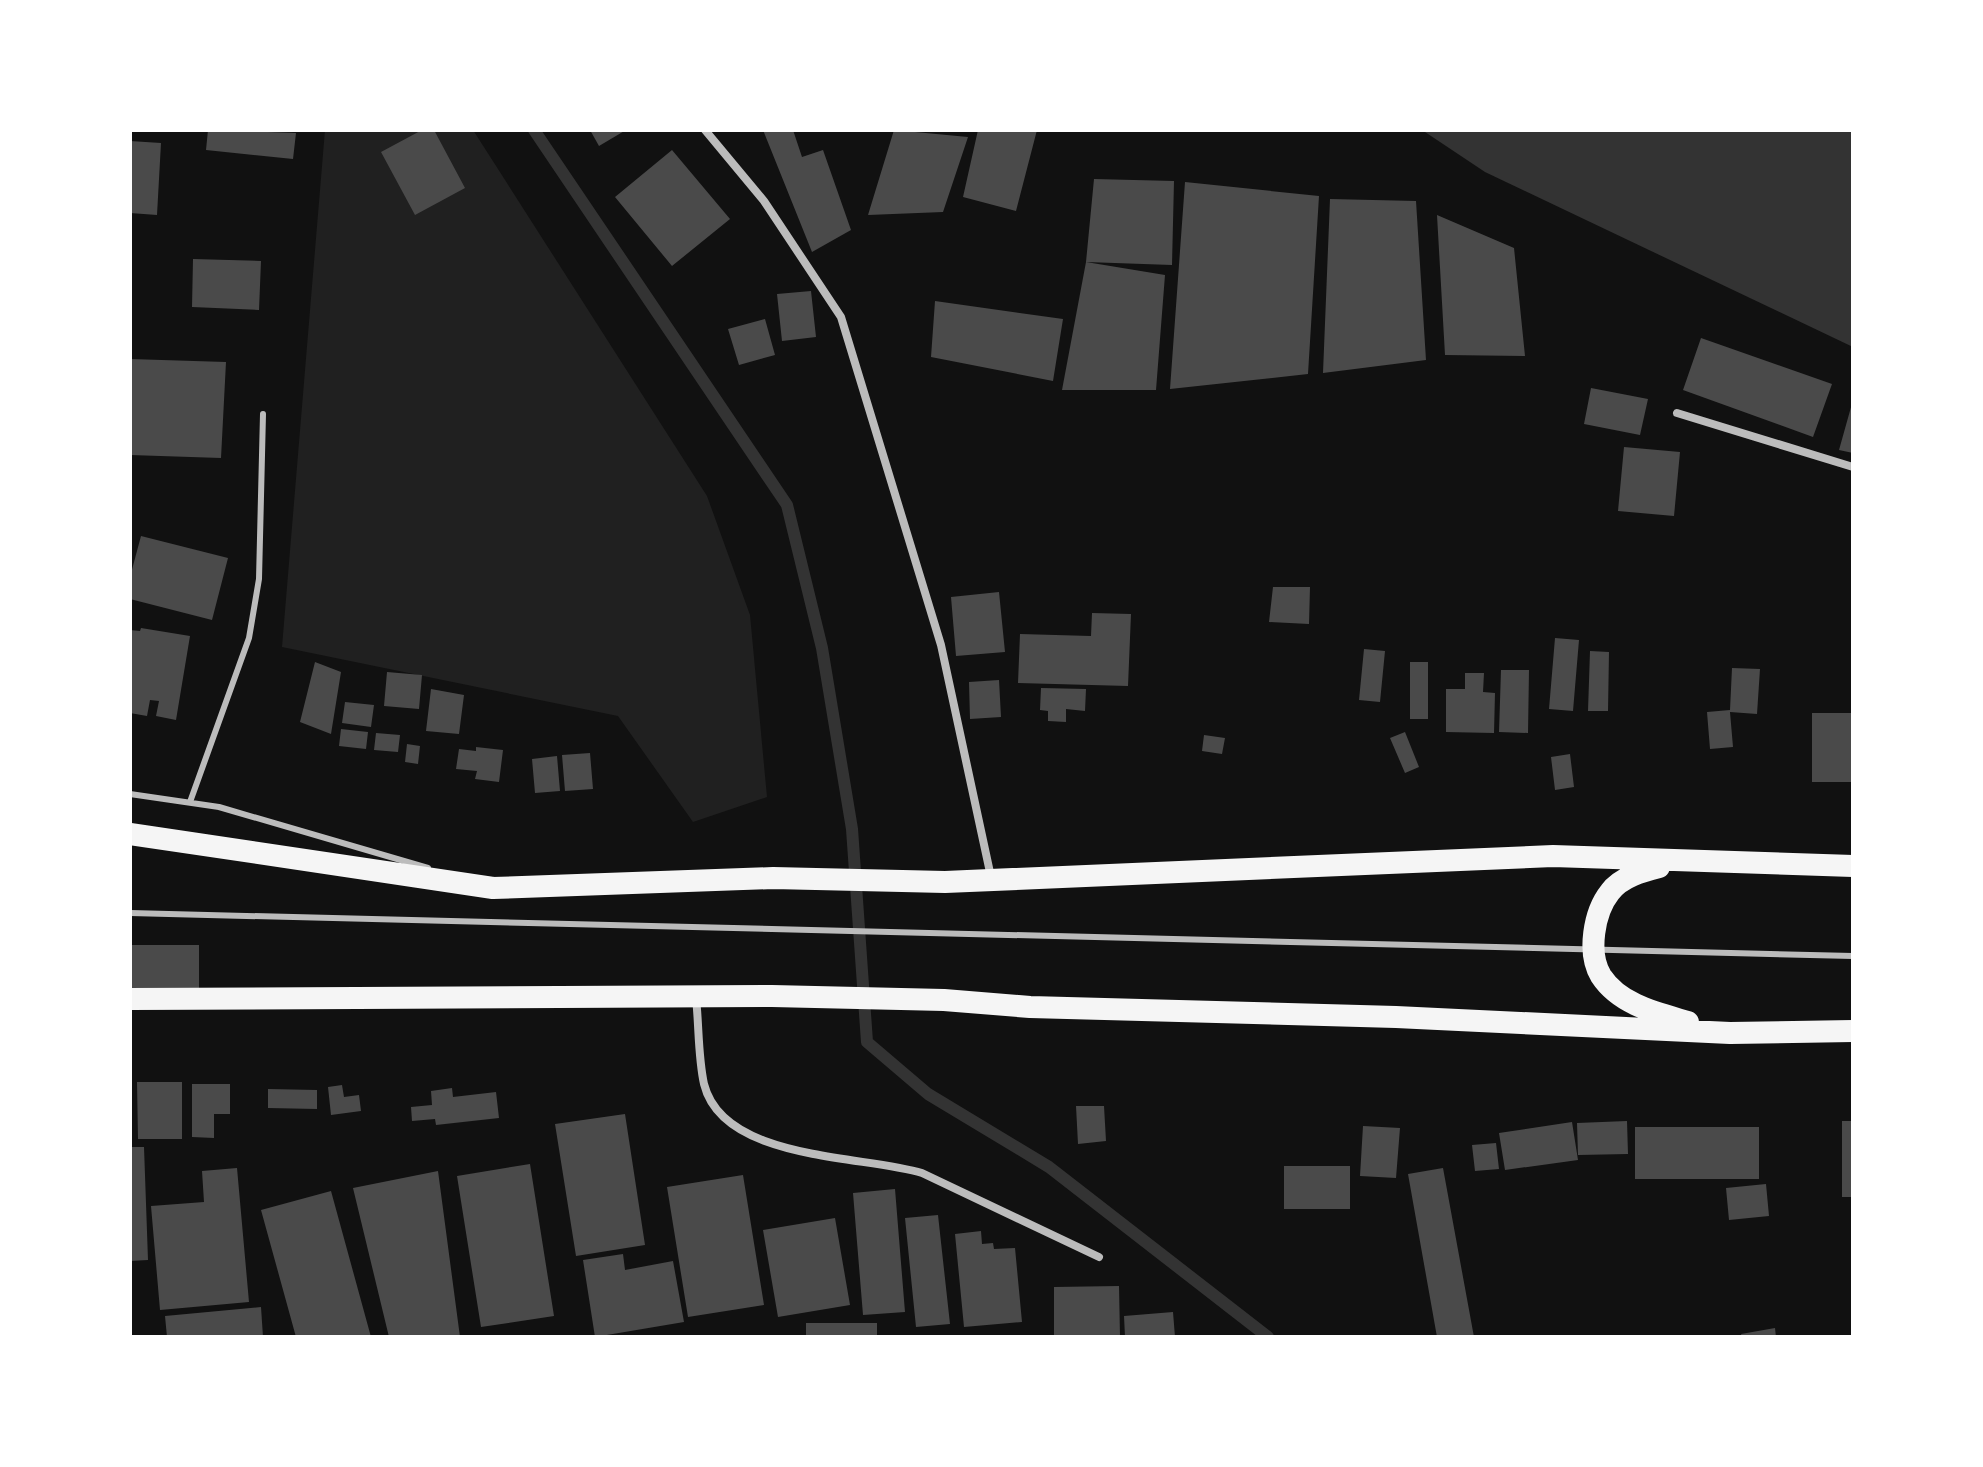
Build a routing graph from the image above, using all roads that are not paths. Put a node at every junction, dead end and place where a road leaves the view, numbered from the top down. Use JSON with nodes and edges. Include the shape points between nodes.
{"nodes":[{"id":1,"x":705,"y":130,"type":"edge"},
{"id":2,"x":1677,"y":413,"type":"dead end"},
{"id":3,"x":263,"y":414,"type":"dead end"},
{"id":4,"x":1853,"y":467,"type":"edge"},
{"id":5,"x":130,"y":794,"type":"edge"},
{"id":6,"x":190,"y":802,"type":"junction"},
{"id":7,"x":130,"y":834,"type":"edge"},
{"id":8,"x":1684,"y":862,"type":"junction"},
{"id":9,"x":1853,"y":866,"type":"edge"},
{"id":10,"x":992,"y":881,"type":"junction"},
{"id":11,"x":493,"y":888,"type":"junction"},
{"id":12,"x":130,"y":913,"type":"edge"},
{"id":13,"x":1594,"y":950,"type":"junction"},
{"id":14,"x":1853,"y":956,"type":"edge"},
{"id":15,"x":696,"y":997,"type":"junction"},
{"id":16,"x":130,"y":999,"type":"edge"},
{"id":17,"x":1853,"y":1031,"type":"edge"},
{"id":18,"x":1730,"y":1033,"type":"junction"},
{"id":19,"x":1099,"y":1257,"type":"dead end"}],
"edges":[{"from":1,"to":10,"type":"street","via":[[764,201],[841,317],[941,645]]},
{"from":2,"to":4,"type":"street"},
{"from":3,"to":6,"type":"lane","via":[[259,579],[249,638]]},
{"from":5,"to":6,"type":"lane"},
{"from":6,"to":11,"type":"lane"},
{"from":7,"to":11,"type":"highway"},
{"from":8,"to":9,"type":"highway"},
{"from":8,"to":10,"type":"highway","via":[[1553,856]]},
{"from":8,"to":13,"type":"highway","via":[[1638,872],[1610,892],[1593,932]]},
{"from":10,"to":11,"type":"highway","via":[[773,878]]},
{"from":12,"to":13,"type":"lane"},
{"from":13,"to":14,"type":"lane"},
{"from":13,"to":18,"type":"highway","via":[[1600,975],[1623,997],[1647,1011]]},
{"from":15,"to":16,"type":"highway"},
{"from":15,"to":18,"type":"highway","via":[[944,1000]]},
{"from":15,"to":19,"type":"street","via":[[704,1086],[723,1118],[790,1150],[922,1173]]},
{"from":17,"to":18,"type":"highway"}]}
